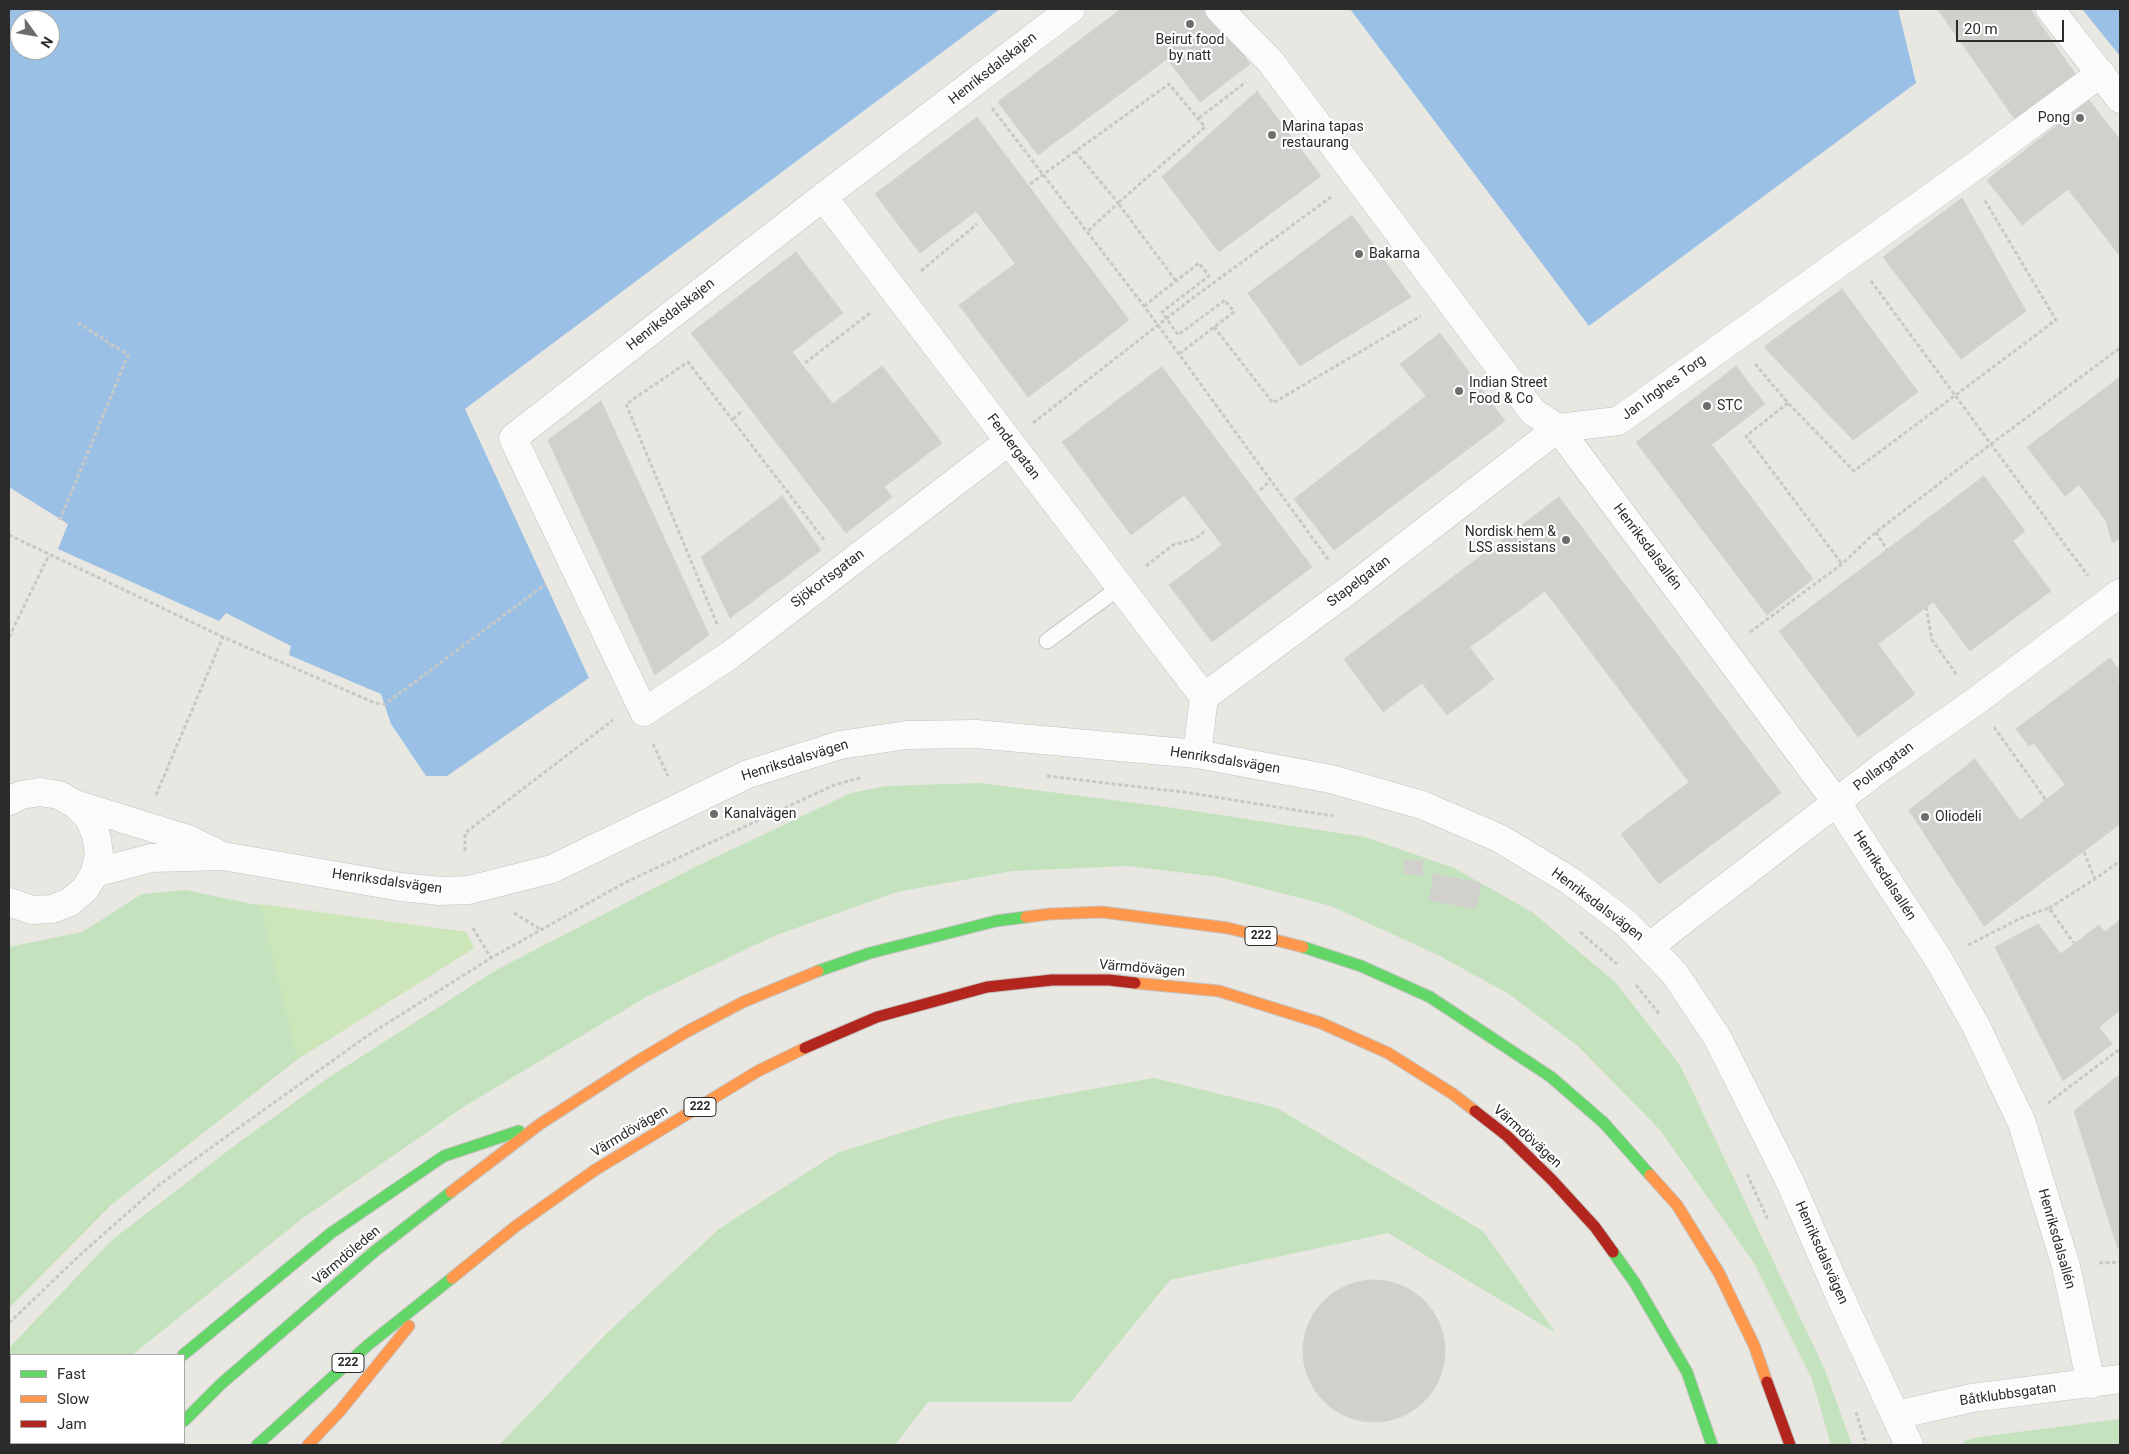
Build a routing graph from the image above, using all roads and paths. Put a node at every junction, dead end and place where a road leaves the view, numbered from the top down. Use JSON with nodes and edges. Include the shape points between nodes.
{"nodes":[{"id":1,"x":1071,"y":9,"type":"edge"},
{"id":2,"x":1219,"y":9,"type":"edge"},
{"id":3,"x":2050,"y":9,"type":"edge"},
{"id":4,"x":2101,"y":73,"type":"junction"},
{"id":5,"x":1249,"y":80,"type":"dead end"},
{"id":6,"x":2120,"y":99,"type":"edge"},
{"id":7,"x":991,"y":106,"type":"dead end"},
{"id":8,"x":1199,"y":118,"type":"junction"},
{"id":9,"x":1075,"y":151,"type":"junction"},
{"id":10,"x":1043,"y":174,"type":"junction"},
{"id":11,"x":1357,"y":177,"type":"junction"},
{"id":12,"x":1030,"y":184,"type":"dead end"},
{"id":13,"x":823,"y":197,"type":"junction"},
{"id":14,"x":1983,"y":197,"type":"dead end"},
{"id":15,"x":1118,"y":203,"type":"junction"},
{"id":16,"x":977,"y":224,"type":"dead end"},
{"id":17,"x":1087,"y":232,"type":"junction"},
{"id":18,"x":1852,"y":254,"type":"junction"},
{"id":19,"x":917,"y":275,"type":"dead end"},
{"id":20,"x":1176,"y":281,"type":"junction"},
{"id":21,"x":1144,"y":306,"type":"junction"},
{"id":22,"x":875,"y":309,"type":"dead end"},
{"id":23,"x":1424,"y":314,"type":"dead end"},
{"id":24,"x":1167,"y":318,"type":"junction"},
{"id":25,"x":77,"y":322,"type":"dead end"},
{"id":26,"x":1158,"y":326,"type":"junction"},
{"id":27,"x":1214,"y":328,"type":"junction"},
{"id":28,"x":2120,"y":348,"type":"edge"},
{"id":29,"x":1179,"y":354,"type":"junction"},
{"id":30,"x":1750,"y":359,"type":"dead end"},
{"id":31,"x":805,"y":363,"type":"dead end"},
{"id":32,"x":1954,"y":395,"type":"junction"},
{"id":33,"x":1788,"y":403,"type":"junction"},
{"id":34,"x":743,"y":410,"type":"dead end"},
{"id":35,"x":733,"y":419,"type":"junction"},
{"id":36,"x":1558,"y":428,"type":"junction"},
{"id":37,"x":1009,"y":441,"type":"junction"},
{"id":38,"x":1991,"y":444,"type":"junction"},
{"id":39,"x":1271,"y":480,"type":"junction"},
{"id":40,"x":1260,"y":490,"type":"dead end"},
{"id":41,"x":60,"y":520,"type":"dead end"},
{"id":42,"x":1205,"y":532,"type":"dead end"},
{"id":43,"x":1876,"y":532,"type":"junction"},
{"id":44,"x":9,"y":535,"type":"edge"},
{"id":45,"x":1886,"y":550,"type":"dead end"},
{"id":46,"x":49,"y":555,"type":"junction"},
{"id":47,"x":1328,"y":558,"type":"dead end"},
{"id":48,"x":1842,"y":564,"type":"junction"},
{"id":49,"x":845,"y":567,"type":"junction"},
{"id":50,"x":546,"y":584,"type":"dead end"},
{"id":51,"x":1120,"y":587,"type":"junction"},
{"id":52,"x":2114,"y":598,"type":"edge"},
{"id":53,"x":1926,"y":608,"type":"dead end"},
{"id":54,"x":711,"y":611,"type":"dead end"},
{"id":55,"x":223,"y":636,"type":"junction"},
{"id":56,"x":9,"y":637,"type":"edge"},
{"id":57,"x":1047,"y":641,"type":"dead end"},
{"id":58,"x":1725,"y":651,"type":"junction"},
{"id":59,"x":1952,"y":667,"type":"dead end"},
{"id":60,"x":1204,"y":697,"type":"junction"},
{"id":61,"x":644,"y":712,"type":"junction"},
{"id":62,"x":653,"y":745,"type":"dead end"},
{"id":63,"x":2007,"y":745,"type":"dead end"},
{"id":64,"x":1196,"y":754,"type":"junction"},
{"id":65,"x":669,"y":777,"type":"dead end"},
{"id":66,"x":13,"y":794,"type":"edge"},
{"id":67,"x":156,"y":795,"type":"dead end"},
{"id":68,"x":2046,"y":800,"type":"dead end"},
{"id":69,"x":1837,"y":803,"type":"junction"},
{"id":70,"x":75,"y":804,"type":"junction"},
{"id":71,"x":464,"y":851,"type":"dead end"},
{"id":72,"x":2084,"y":852,"type":"dead end"},
{"id":73,"x":223,"y":856,"type":"junction"},
{"id":74,"x":2120,"y":860,"type":"edge"},
{"id":75,"x":95,"y":873,"type":"junction"},
{"id":76,"x":2095,"y":879,"type":"junction"},
{"id":77,"x":12,"y":908,"type":"edge"},
{"id":78,"x":2049,"y":908,"type":"junction"},
{"id":79,"x":473,"y":928,"type":"dead end"},
{"id":80,"x":2074,"y":943,"type":"dead end"},
{"id":81,"x":1650,"y":946,"type":"junction"},
{"id":82,"x":491,"y":958,"type":"dead end"},
{"id":83,"x":1939,"y":960,"type":"junction"},
{"id":84,"x":2120,"y":1049,"type":"edge"},
{"id":85,"x":2022,"y":1123,"type":"junction"},
{"id":86,"x":540,"y":1124,"type":"junction"},
{"id":87,"x":442,"y":1285,"type":"junction"},
{"id":88,"x":184,"y":1354,"type":"edge"},
{"id":89,"x":2120,"y":1378,"type":"edge"},
{"id":90,"x":2091,"y":1384,"type":"junction"},
{"id":91,"x":1896,"y":1415,"type":"junction"},
{"id":92,"x":185,"y":1420,"type":"edge"},
{"id":93,"x":257,"y":1445,"type":"edge"},
{"id":94,"x":308,"y":1445,"type":"edge"},
{"id":95,"x":1712,"y":1445,"type":"edge"},
{"id":96,"x":1790,"y":1445,"type":"edge"},
{"id":97,"x":1909,"y":1445,"type":"edge"}],
"edges":[{"from":1,"to":13,"type":"street","name":"Henriksdalskajen"},
{"from":2,"to":11,"type":"street","via":[[1271,62]]},
{"from":3,"to":4,"type":"street"},
{"from":4,"to":6,"type":"street"},
{"from":4,"to":18,"type":"street","name":"Jan Inghes Torg"},
{"from":5,"to":8,"type":"path"},
{"from":7,"to":10,"type":"path"},
{"from":8,"to":9,"type":"path","via":[[1169,84]]},
{"from":8,"to":15,"type":"path","via":[[1205,127]]},
{"from":9,"to":10,"type":"path"},
{"from":9,"to":15,"type":"path"},
{"from":10,"to":12,"type":"path"},
{"from":10,"to":17,"type":"path"},
{"from":11,"to":24,"type":"path"},
{"from":11,"to":36,"type":"street","via":[[1533,412]]},
{"from":13,"to":37,"type":"street","name":"Fendergatan"},
{"from":13,"to":61,"type":"street","name":"Henriksdalskajen","via":[[513,438]]},
{"from":14,"to":32,"type":"path","via":[[2056,320]]},
{"from":15,"to":17,"type":"path"},
{"from":15,"to":20,"type":"path"},
{"from":16,"to":19,"type":"path"},
{"from":17,"to":21,"type":"path"},
{"from":18,"to":32,"type":"path"},
{"from":18,"to":36,"type":"street","name":"Jan Inghes Torg","via":[[1618,422]]},
{"from":20,"to":21,"type":"path"},
{"from":20,"to":24,"type":"path","via":[[1199,263],[1209,276],[1162,312]]},
{"from":21,"to":26,"type":"path"},
{"from":22,"to":31,"type":"path"},
{"from":23,"to":27,"type":"path","via":[[1273,403]]},
{"from":24,"to":26,"type":"path"},
{"from":24,"to":27,"type":"path","via":[[1178,334],[1225,300],[1234,312]]},
{"from":25,"to":41,"type":"path","via":[[128,355]]},
{"from":26,"to":29,"type":"path"},
{"from":26,"to":37,"type":"path"},
{"from":27,"to":29,"type":"path"},
{"from":28,"to":38,"type":"path"},
{"from":29,"to":39,"type":"path"},
{"from":30,"to":33,"type":"path"},
{"from":32,"to":33,"type":"path","via":[[1854,471]]},
{"from":32,"to":38,"type":"path"},
{"from":33,"to":48,"type":"path","via":[[1746,436]]},
{"from":34,"to":35,"type":"path"},
{"from":35,"to":49,"type":"path"},
{"from":35,"to":54,"type":"path","via":[[688,362],[626,404]]},
{"from":36,"to":58,"type":"street","name":"Henriksdalsallén"},
{"from":36,"to":60,"type":"street","name":"Stapelgatan"},
{"from":37,"to":49,"type":"street","name":"Sjökortsgatan"},
{"from":37,"to":51,"type":"street","name":"Fendergatan"},
{"from":38,"to":43,"type":"path"},
{"from":38,"to":52,"type":"path"},
{"from":39,"to":40,"type":"path"},
{"from":39,"to":47,"type":"path"},
{"from":42,"to":51,"type":"path","via":[[1195,539],[1173,545]]},
{"from":43,"to":45,"type":"path"},
{"from":43,"to":48,"type":"path"},
{"from":44,"to":46,"type":"path"},
{"from":46,"to":55,"type":"path"},
{"from":46,"to":56,"type":"path"},
{"from":48,"to":58,"type":"path"},
{"from":49,"to":61,"type":"street","name":"Sjökortsgatan","via":[[730,655]]},
{"from":50,"to":55,"type":"path","via":[[385,704],[375,703]]},
{"from":51,"to":57,"type":"lane"},
{"from":51,"to":60,"type":"street","name":"Fendergatan"},
{"from":52,"to":69,"type":"street","name":"Pollargatan"},
{"from":53,"to":59,"type":"path","via":[[1932,640]]},
{"from":55,"to":67,"type":"path"},
{"from":58,"to":69,"type":"street","name":"Henriksdalsallén"},
{"from":60,"to":64,"type":"street"},
{"from":61,"to":71,"type":"path","via":[[618,716],[465,833]]},
{"from":62,"to":65,"type":"path"},
{"from":63,"to":68,"type":"path"},
{"from":64,"to":73,"type":"street","name":"Henriksdalsvägen","via":[[976,734],[907,735],[840,745],[748,774],[552,869],[469,890],[401,887]]},
{"from":64,"to":81,"type":"street","name":"Henriksdalsvägen","via":[[1331,779],[1422,805],[1499,838],[1572,882]]},
{"from":66,"to":70,"type":"street","name":"Henriksdalsvägen","via":[[40,792],[59,795]]},
{"from":69,"to":81,"type":"street","name":"Pollargatan"},
{"from":69,"to":83,"type":"street","name":"Henriksdalsallén"},
{"from":70,"to":73,"type":"street","name":"Henriksdalsvägen","via":[[188,839]]},
{"from":70,"to":75,"type":"street","via":[[88,818],[96,835],[99,854]]},
{"from":72,"to":76,"type":"path"},
{"from":73,"to":75,"type":"street","name":"Henriksdalsvägen","via":[[151,858]]},
{"from":74,"to":76,"type":"path"},
{"from":75,"to":77,"type":"street","via":[[85,890],[70,902],[52,909]]},
{"from":76,"to":78,"type":"path"},
{"from":78,"to":80,"type":"path"},
{"from":78,"to":83,"type":"path","via":[[2021,918]]},
{"from":79,"to":82,"type":"path"},
{"from":81,"to":91,"type":"street","name":"Henriksdalsvägen","via":[[1675,974],[1717,1037],[1790,1182]]},
{"from":83,"to":85,"type":"street","name":"Henriksdalsallén","via":[[1976,1026]]},
{"from":84,"to":85,"type":"path"},
{"from":85,"to":90,"type":"street","name":"Henriksdalsallén","via":[[2066,1266]]},
{"from":86,"to":88,"type":"main road","via":[[444,1156],[330,1233]]},
{"from":86,"to":92,"type":"main road","name":"Värmdöleden","number":"222","via":[[375,1251],[220,1384]]},
{"from":86,"to":96,"type":"main road","number":"222","via":[[636,1062],[743,1002],[870,953],[935,935],[996,921],[1102,912],[1228,928],[1293,944],[1361,966],[1430,997],[1551,1077],[1604,1123],[1676,1205],[1719,1273],[1754,1345]]},
{"from":87,"to":93,"type":"main road","number":"222","via":[[368,1345]]},
{"from":87,"to":94,"type":"main road","via":[[340,1411]]},
{"from":87,"to":95,"type":"main road","name":"Värmdövägen","number":"222","via":[[516,1226],[595,1170],[758,1071],[877,1017],[988,987],[1052,980],[1110,980],[1219,991],[1321,1023],[1388,1053],[1453,1094],[1507,1136],[1595,1227],[1635,1283],[1687,1372]]},
{"from":89,"to":90,"type":"street","name":"Båtklubbsgatan"},
{"from":90,"to":91,"type":"street","name":"Båtklubbsgatan","via":[[1972,1398]]},
{"from":91,"to":97,"type":"street","name":"Henriksdalsvägen"}]}
